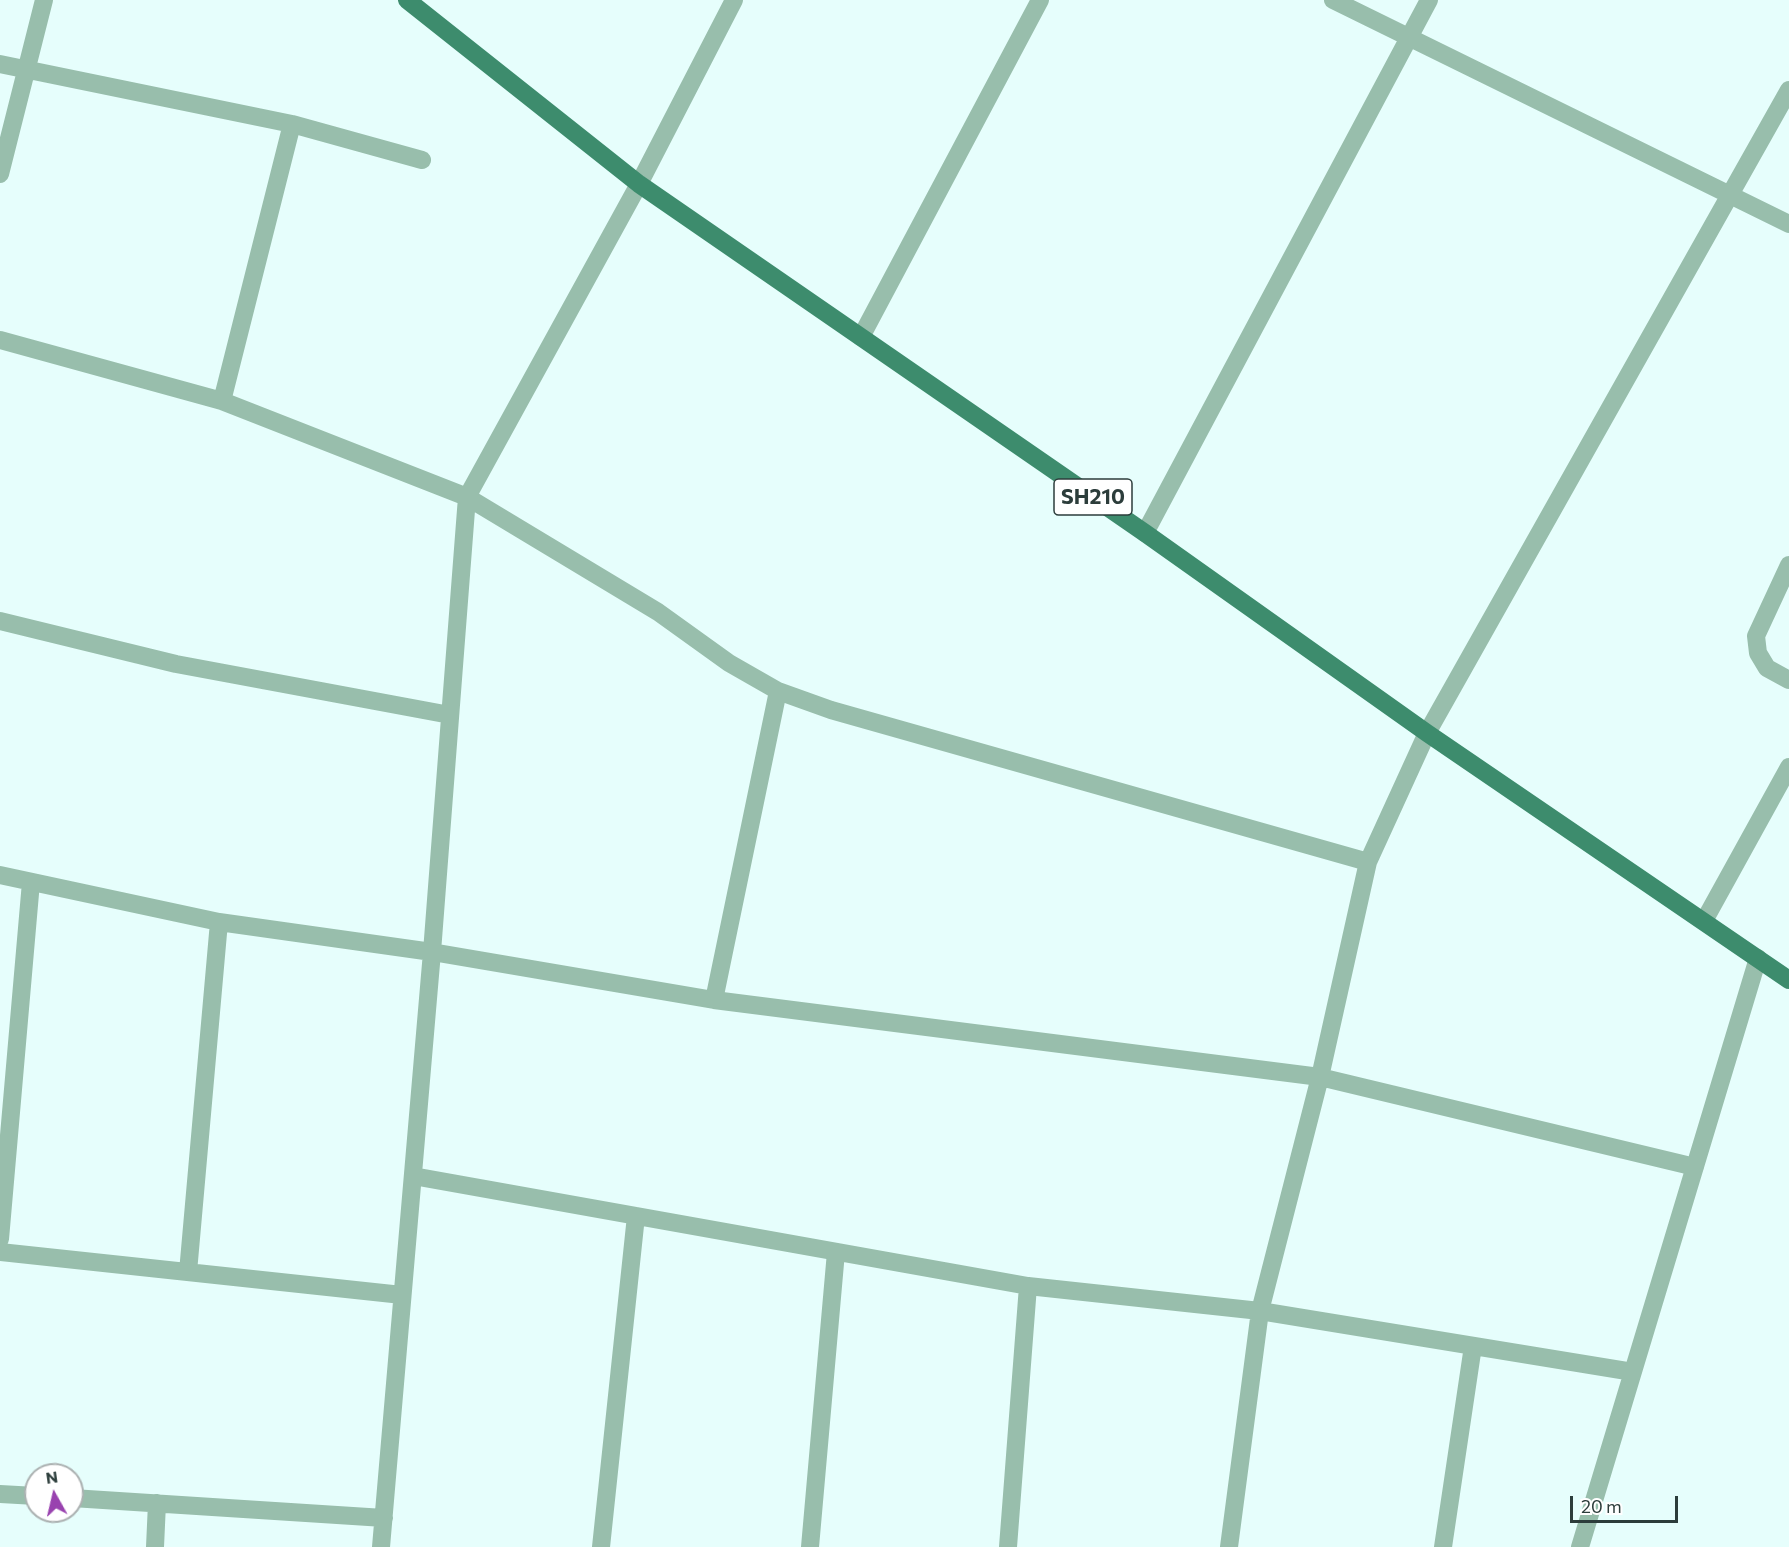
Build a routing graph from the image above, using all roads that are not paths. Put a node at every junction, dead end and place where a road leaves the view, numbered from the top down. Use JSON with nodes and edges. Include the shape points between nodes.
{"nodes":[{"id":1,"x":44,"y":0,"type":"edge"},
{"id":2,"x":407,"y":0,"type":"edge"},
{"id":3,"x":734,"y":0,"type":"edge"},
{"id":4,"x":1040,"y":0,"type":"edge"},
{"id":5,"x":1333,"y":0,"type":"edge"},
{"id":6,"x":1429,"y":0,"type":"edge"},
{"id":7,"x":1409,"y":37,"type":"junction"},
{"id":8,"x":0,"y":64,"type":"edge"},
{"id":9,"x":26,"y":69,"type":"junction"},
{"id":10,"x":1789,"y":90,"type":"edge"},
{"id":11,"x":292,"y":124,"type":"junction"},
{"id":12,"x":422,"y":160,"type":"dead end"},
{"id":13,"x":0,"y":174,"type":"edge"},
{"id":14,"x":639,"y":184,"type":"junction"},
{"id":15,"x":1730,"y":195,"type":"junction"},
{"id":16,"x":1789,"y":224,"type":"edge"},
{"id":17,"x":861,"y":337,"type":"junction"},
{"id":18,"x":0,"y":340,"type":"edge"},
{"id":19,"x":222,"y":401,"type":"junction"},
{"id":20,"x":467,"y":497,"type":"junction"},
{"id":21,"x":1145,"y":533,"type":"junction"},
{"id":22,"x":1789,"y":564,"type":"edge"},
{"id":23,"x":0,"y":621,"type":"edge"},
{"id":24,"x":1789,"y":680,"type":"edge"},
{"id":25,"x":778,"y":692,"type":"junction"},
{"id":26,"x":450,"y":715,"type":"junction"},
{"id":27,"x":1427,"y":733,"type":"junction"},
{"id":28,"x":1789,"y":767,"type":"edge"},
{"id":29,"x":1368,"y":862,"type":"junction"},
{"id":30,"x":0,"y":875,"type":"edge"},
{"id":31,"x":31,"y":882,"type":"junction"},
{"id":32,"x":1704,"y":921,"type":"junction"},
{"id":33,"x":219,"y":922,"type":"junction"},
{"id":34,"x":432,"y":952,"type":"junction"},
{"id":35,"x":1758,"y":958,"type":"junction"},
{"id":36,"x":1789,"y":980,"type":"edge"},
{"id":37,"x":714,"y":1000,"type":"junction"},
{"id":38,"x":1320,"y":1077,"type":"junction"},
{"id":39,"x":1695,"y":1167,"type":"junction"},
{"id":40,"x":413,"y":1176,"type":"junction"},
{"id":41,"x":636,"y":1216,"type":"junction"},
{"id":42,"x":0,"y":1239,"type":"edge"},
{"id":43,"x":0,"y":1252,"type":"edge"},
{"id":44,"x":836,"y":1252,"type":"junction"},
{"id":45,"x":188,"y":1272,"type":"junction"},
{"id":46,"x":1028,"y":1287,"type":"junction"},
{"id":47,"x":402,"y":1295,"type":"junction"},
{"id":48,"x":1260,"y":1311,"type":"junction"},
{"id":49,"x":1473,"y":1346,"type":"junction"},
{"id":50,"x":1633,"y":1372,"type":"junction"},
{"id":51,"x":0,"y":1494,"type":"edge"},
{"id":52,"x":24,"y":1495,"type":"edge"},
{"id":53,"x":84,"y":1499,"type":"edge"},
{"id":54,"x":158,"y":1503,"type":"junction"},
{"id":55,"x":384,"y":1518,"type":"junction"},
{"id":56,"x":155,"y":1547,"type":"edge"},
{"id":57,"x":381,"y":1547,"type":"edge"},
{"id":58,"x":601,"y":1547,"type":"edge"},
{"id":59,"x":810,"y":1547,"type":"edge"},
{"id":60,"x":1008,"y":1547,"type":"edge"},
{"id":61,"x":1229,"y":1547,"type":"edge"},
{"id":62,"x":1443,"y":1547,"type":"edge"},
{"id":63,"x":1580,"y":1547,"type":"edge"}],
"edges":[{"from":1,"to":9,"type":"street"},
{"from":2,"to":14,"type":"main road","number":"SH210"},
{"from":3,"to":14,"type":"street"},
{"from":4,"to":17,"type":"street"},
{"from":5,"to":7,"type":"street"},
{"from":6,"to":7,"type":"street"},
{"from":7,"to":15,"type":"street"},
{"from":7,"to":21,"type":"street"},
{"from":8,"to":9,"type":"street"},
{"from":9,"to":11,"type":"street"},
{"from":9,"to":13,"type":"street"},
{"from":10,"to":15,"type":"street"},
{"from":11,"to":12,"type":"street"},
{"from":11,"to":19,"type":"street"},
{"from":14,"to":17,"type":"main road","number":"SH210"},
{"from":14,"to":20,"type":"street"},
{"from":15,"to":16,"type":"street"},
{"from":15,"to":27,"type":"street"},
{"from":17,"to":21,"type":"main road","number":"SH210"},
{"from":18,"to":19,"type":"street"},
{"from":19,"to":20,"type":"street"},
{"from":20,"to":25,"type":"street","via":[[658,612],[729,663]]},
{"from":20,"to":26,"type":"street"},
{"from":21,"to":27,"type":"main road","number":"SH210"},
{"from":22,"to":24,"type":"street","via":[[1756,636],[1758,653],[1767,668]]},
{"from":23,"to":26,"type":"street","via":[[176,664]]},
{"from":25,"to":29,"type":"street"},
{"from":25,"to":37,"type":"street"},
{"from":26,"to":34,"type":"street"},
{"from":27,"to":29,"type":"street"},
{"from":27,"to":32,"type":"main road","number":"SH210"},
{"from":28,"to":32,"type":"street"},
{"from":29,"to":38,"type":"street"},
{"from":30,"to":31,"type":"street"},
{"from":31,"to":33,"type":"street"},
{"from":31,"to":42,"type":"street"},
{"from":32,"to":35,"type":"main road","number":"SH210"},
{"from":33,"to":34,"type":"street"},
{"from":33,"to":45,"type":"street"},
{"from":34,"to":37,"type":"street"},
{"from":34,"to":40,"type":"street"},
{"from":35,"to":36,"type":"main road","number":"SH210"},
{"from":35,"to":39,"type":"street"},
{"from":37,"to":38,"type":"street"},
{"from":38,"to":39,"type":"street"},
{"from":38,"to":48,"type":"street"},
{"from":39,"to":50,"type":"street"},
{"from":40,"to":41,"type":"street"},
{"from":40,"to":47,"type":"street"},
{"from":41,"to":44,"type":"street"},
{"from":41,"to":58,"type":"street"},
{"from":43,"to":45,"type":"street"},
{"from":44,"to":46,"type":"street"},
{"from":44,"to":59,"type":"street"},
{"from":45,"to":47,"type":"street"},
{"from":46,"to":48,"type":"street"},
{"from":46,"to":60,"type":"street"},
{"from":47,"to":55,"type":"street"},
{"from":48,"to":49,"type":"street"},
{"from":48,"to":61,"type":"street"},
{"from":49,"to":50,"type":"street"},
{"from":49,"to":62,"type":"street"},
{"from":50,"to":63,"type":"street"},
{"from":51,"to":52,"type":"street"},
{"from":53,"to":54,"type":"street"},
{"from":54,"to":55,"type":"street"},
{"from":54,"to":56,"type":"street"},
{"from":55,"to":57,"type":"street"}]}
